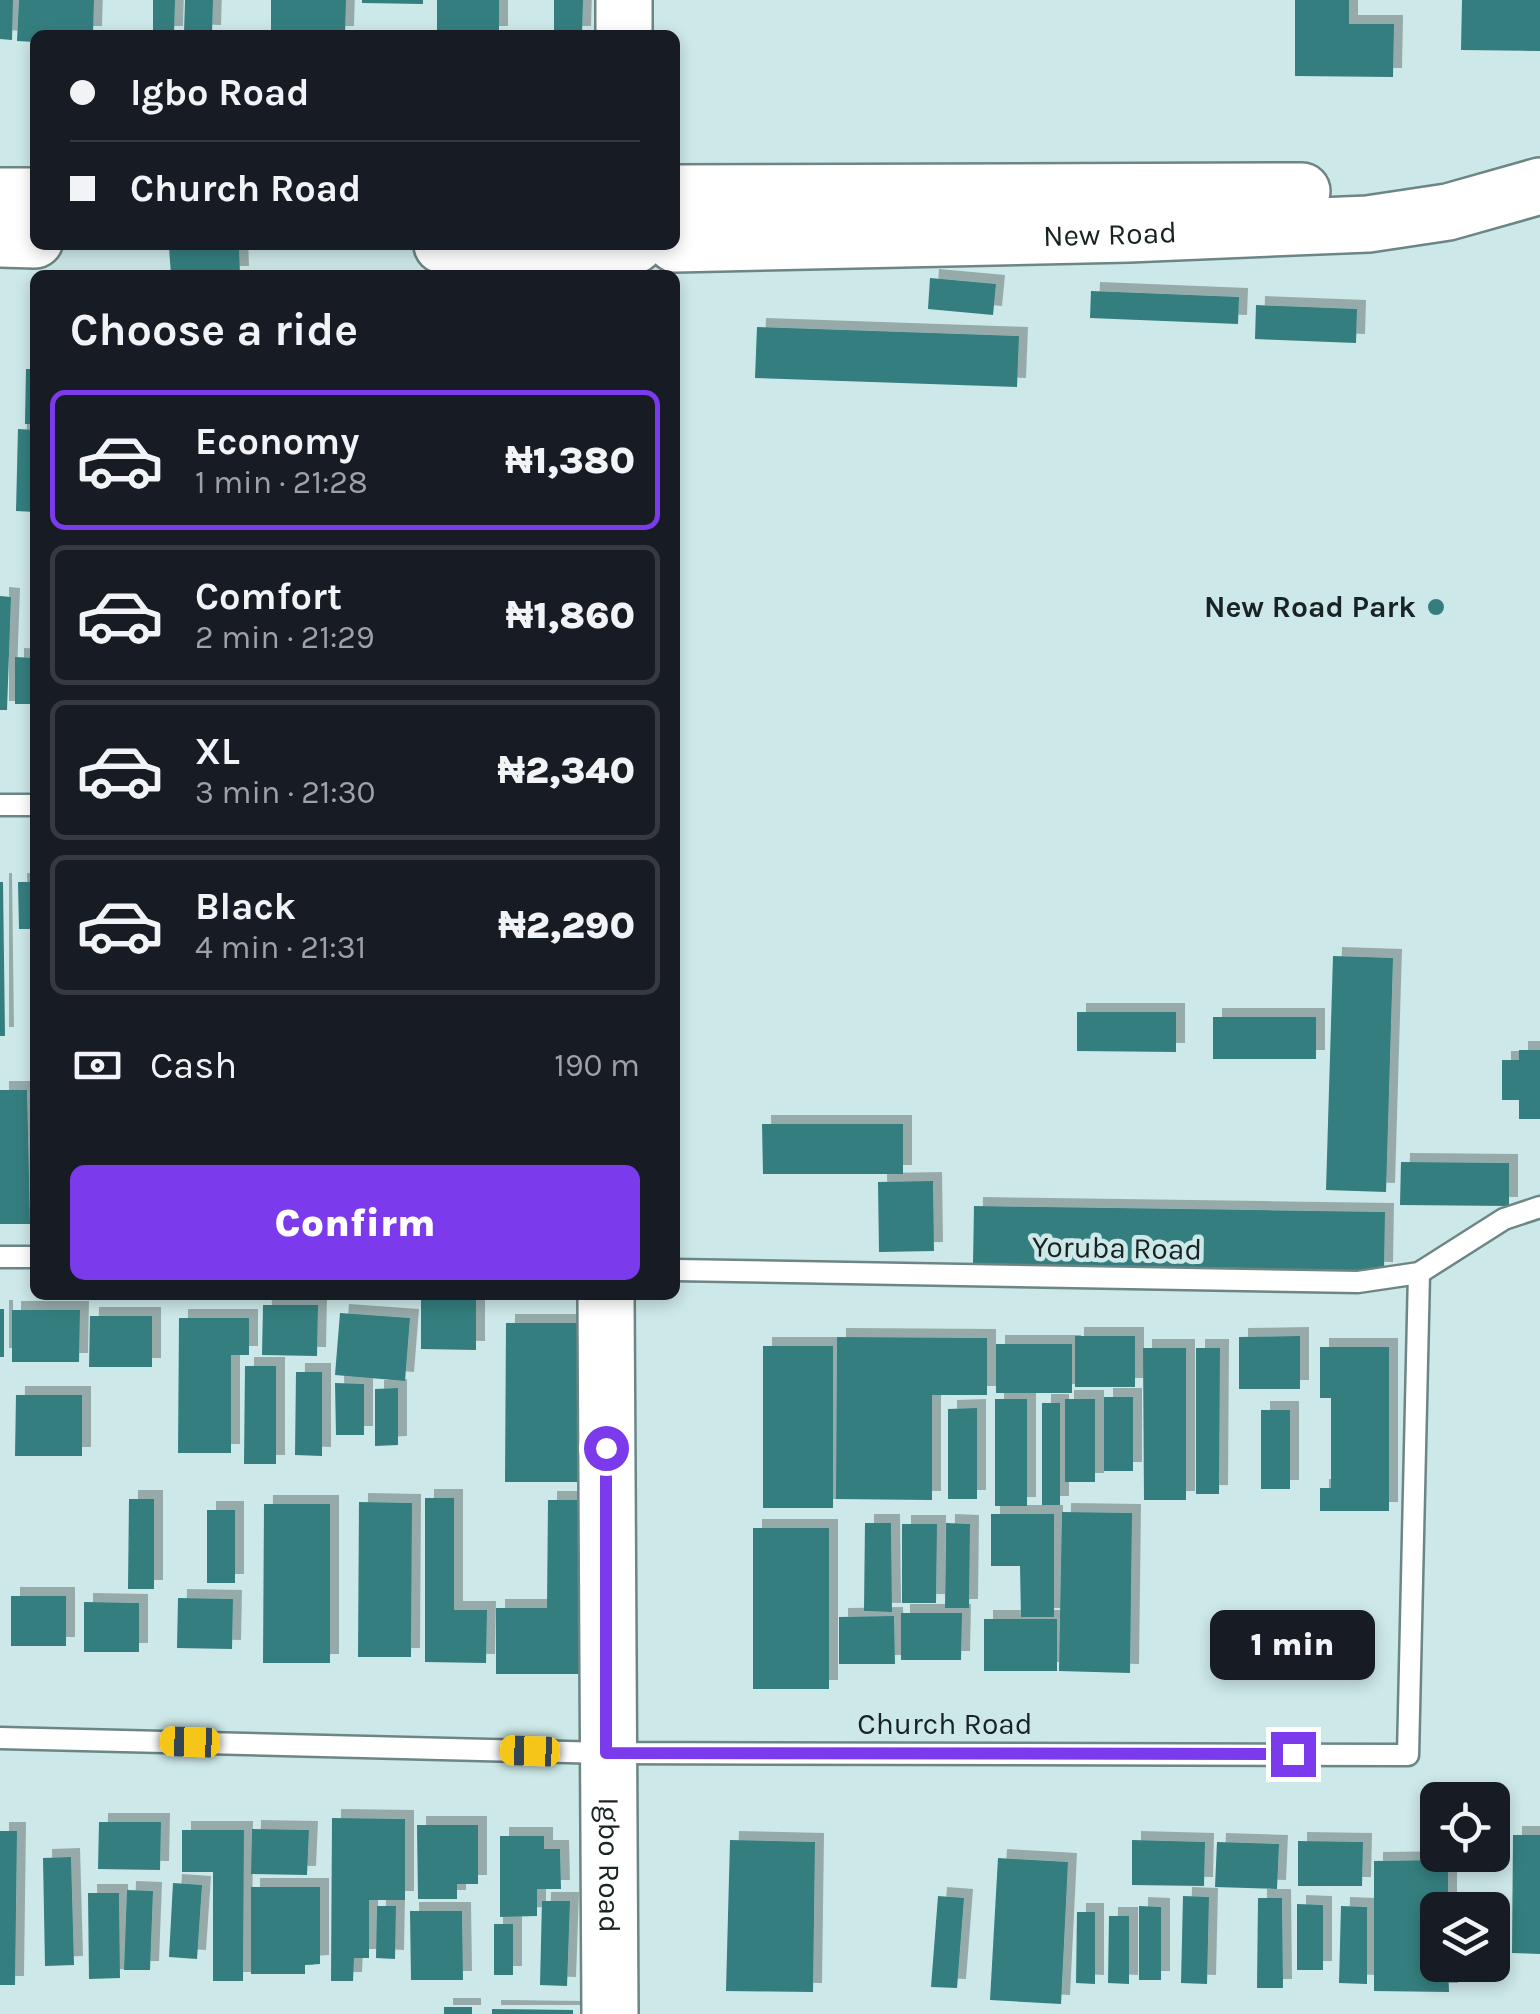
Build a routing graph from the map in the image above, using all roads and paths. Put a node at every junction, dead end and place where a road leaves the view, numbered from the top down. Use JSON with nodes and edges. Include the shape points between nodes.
{"nodes":[{"id":1,"x":624,"y":0,"type":"edge"},
{"id":2,"x":624,"y":30,"type":"edge"},
{"id":3,"x":1540,"y":149,"type":"edge"},
{"id":4,"x":1540,"y":186,"type":"edge"},
{"id":5,"x":680,"y":192,"type":"edge"},
{"id":6,"x":1442,"y":195,"type":"junction"},
{"id":7,"x":0,"y":196,"type":"edge"},
{"id":8,"x":30,"y":196,"type":"edge"},
{"id":9,"x":0,"y":240,"type":"edge"},
{"id":10,"x":30,"y":240,"type":"edge"},
{"id":11,"x":680,"y":244,"type":"edge"},
{"id":12,"x":30,"y":804,"type":"edge"},
{"id":13,"x":0,"y":805,"type":"edge"},
{"id":14,"x":1540,"y":1207,"type":"edge"},
{"id":15,"x":0,"y":1256,"type":"edge"},
{"id":16,"x":30,"y":1257,"type":"edge"},
{"id":17,"x":680,"y":1270,"type":"edge"},
{"id":18,"x":1420,"y":1273,"type":"junction"},
{"id":19,"x":606,"y":1300,"type":"edge"},
{"id":20,"x":0,"y":1738,"type":"edge"},
{"id":21,"x":606,"y":1753,"type":"junction"},
{"id":22,"x":610,"y":2014,"type":"edge"}],
"edges":[{"from":1,"to":2,"type":"street"},
{"from":3,"to":6,"type":"street","name":"New Road"},
{"from":4,"to":6,"type":"street","name":"New Road"},
{"from":5,"to":6,"type":"street","name":"New Road"},
{"from":6,"to":11,"type":"street","name":"New Road","via":[[1368,224]]},
{"from":7,"to":8,"type":"street"},
{"from":9,"to":10,"type":"street"},
{"from":12,"to":13,"type":"lane"},
{"from":14,"to":18,"type":"lane","name":"Yoruba Road","via":[[1504,1219]]},
{"from":15,"to":16,"type":"lane"},
{"from":17,"to":18,"type":"lane","name":"Yoruba Road","via":[[1358,1282]]},
{"from":18,"to":21,"type":"lane","name":"Church Road","via":[[1408,1754]]},
{"from":19,"to":21,"type":"street","name":"Igbo Road"},
{"from":20,"to":21,"type":"lane","name":"Church Road"},
{"from":21,"to":22,"type":"street","name":"Igbo Road"}]}
